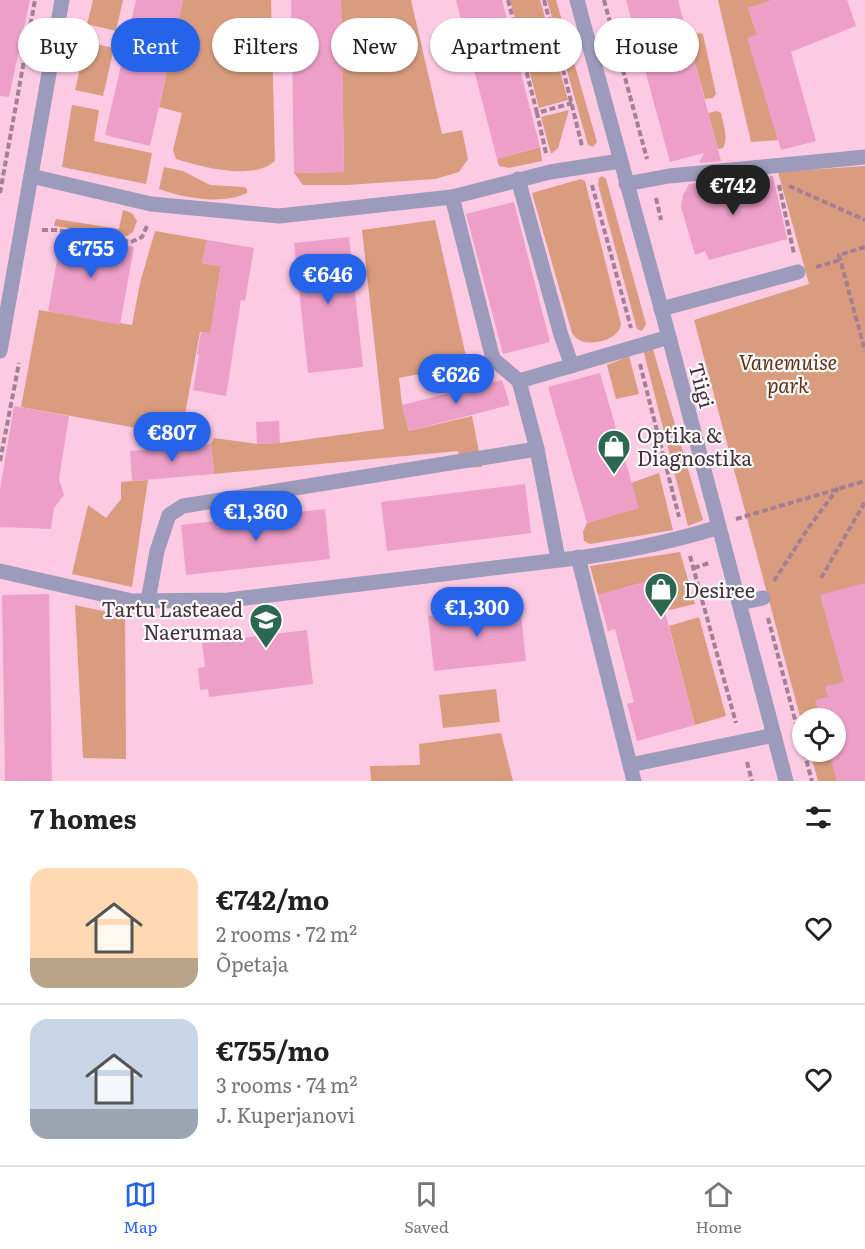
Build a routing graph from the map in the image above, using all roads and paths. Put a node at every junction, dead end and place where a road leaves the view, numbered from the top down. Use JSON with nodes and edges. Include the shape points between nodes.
{"nodes":[{"id":1,"x":35,"y":0,"type":"edge"},
{"id":2,"x":62,"y":0,"type":"edge"},
{"id":3,"x":508,"y":0,"type":"edge"},
{"id":4,"x":544,"y":0,"type":"edge"},
{"id":5,"x":576,"y":0,"type":"edge"},
{"id":6,"x":513,"y":18,"type":"edge"},
{"id":7,"x":549,"y":18,"type":"edge"},
{"id":8,"x":527,"y":72,"type":"edge"},
{"id":9,"x":564,"y":72,"type":"edge"},
{"id":10,"x":572,"y":103,"type":"junction"},
{"id":11,"x":537,"y":113,"type":"junction"},
{"id":12,"x":865,"y":157,"type":"edge"},
{"id":13,"x":620,"y":161,"type":"junction"},
{"id":14,"x":586,"y":166,"type":"junction"},
{"id":15,"x":550,"y":172,"type":"junction"},
{"id":16,"x":31,"y":176,"type":"junction"},
{"id":17,"x":518,"y":179,"type":"junction"},
{"id":18,"x":626,"y":184,"type":"junction"},
{"id":19,"x":0,"y":193,"type":"edge"},
{"id":20,"x":452,"y":197,"type":"junction"},
{"id":21,"x":151,"y":204,"type":"junction"},
{"id":22,"x":865,"y":220,"type":"edge"},
{"id":23,"x":42,"y":230,"type":"dead end"},
{"id":24,"x":865,"y":247,"type":"edge"},
{"id":25,"x":798,"y":272,"type":"joint"},
{"id":26,"x":662,"y":309,"type":"junction"},
{"id":27,"x":669,"y":337,"type":"junction"},
{"id":28,"x":636,"y":346,"type":"junction"},
{"id":29,"x":0,"y":351,"type":"edge"},
{"id":30,"x":865,"y":351,"type":"edge"},
{"id":31,"x":572,"y":366,"type":"junction"},
{"id":32,"x":519,"y":381,"type":"junction"},
{"id":33,"x":537,"y":449,"type":"junction"},
{"id":34,"x":865,"y":481,"type":"edge"},
{"id":35,"x":839,"y":488,"type":"junction"},
{"id":36,"x":865,"y":502,"type":"edge"},
{"id":37,"x":719,"y":528,"type":"junction"},
{"id":38,"x":685,"y":538,"type":"junction"},
{"id":39,"x":578,"y":557,"type":"junction"},
{"id":40,"x":558,"y":560,"type":"junction"},
{"id":41,"x":710,"y":562,"type":"dead end"},
{"id":42,"x":694,"y":568,"type":"junction"},
{"id":43,"x":0,"y":570,"type":"edge"},
{"id":44,"x":821,"y":578,"type":"dead end"},
{"id":45,"x":763,"y":598,"type":"junction"},
{"id":46,"x":148,"y":601,"type":"junction"},
{"id":47,"x":739,"y":603,"type":"junction"},
{"id":48,"x":792,"y":708,"type":"edge"},
{"id":49,"x":774,"y":735,"type":"junction"},
{"id":50,"x":741,"y":742,"type":"junction"},
{"id":51,"x":807,"y":762,"type":"edge"},
{"id":52,"x":630,"y":765,"type":"junction"},
{"id":53,"x":634,"y":781,"type":"edge"},
{"id":54,"x":752,"y":781,"type":"edge"},
{"id":55,"x":786,"y":781,"type":"edge"},
{"id":56,"x":812,"y":781,"type":"edge"}],
"edges":[{"from":1,"to":19,"type":"path"},
{"from":2,"to":16,"type":"street"},
{"from":3,"to":6,"type":"path"},
{"from":4,"to":7,"type":"path"},
{"from":5,"to":13,"type":"street","name":"Tiigi"},
{"from":8,"to":11,"type":"path"},
{"from":9,"to":10,"type":"path"},
{"from":10,"to":11,"type":"path"},
{"from":10,"to":14,"type":"path"},
{"from":11,"to":15,"type":"path"},
{"from":12,"to":18,"type":"street","via":[[692,173]]},
{"from":13,"to":14,"type":"street"},
{"from":13,"to":18,"type":"street","name":"Tiigi"},
{"from":14,"to":15,"type":"street"},
{"from":14,"to":28,"type":"path"},
{"from":15,"to":17,"type":"street"},
{"from":16,"to":21,"type":"street"},
{"from":16,"to":29,"type":"street"},
{"from":17,"to":20,"type":"street"},
{"from":17,"to":31,"type":"street"},
{"from":18,"to":26,"type":"street","name":"Tiigi"},
{"from":20,"to":21,"type":"street","via":[[279,216]]},
{"from":20,"to":32,"type":"street","via":[[493,359]]},
{"from":21,"to":23,"type":"path","via":[[142,237],[131,242]]},
{"from":22,"to":25,"type":"path","via":[[778,181]]},
{"from":24,"to":30,"type":"path","via":[[839,255]]},
{"from":25,"to":26,"type":"street"},
{"from":26,"to":27,"type":"street","name":"Tiigi"},
{"from":27,"to":28,"type":"street"},
{"from":27,"to":37,"type":"street","name":"Tiigi"},
{"from":28,"to":31,"type":"street"},
{"from":28,"to":38,"type":"path"},
{"from":31,"to":32,"type":"street"},
{"from":32,"to":33,"type":"street"},
{"from":33,"to":40,"type":"street"},
{"from":33,"to":46,"type":"street","via":[[183,506],[169,515],[157,551]]},
{"from":34,"to":35,"type":"path"},
{"from":35,"to":37,"type":"path","via":[[739,518]]},
{"from":35,"to":45,"type":"path"},
{"from":36,"to":44,"type":"path"},
{"from":37,"to":38,"type":"street"},
{"from":37,"to":47,"type":"street","name":"Tiigi"},
{"from":38,"to":39,"type":"street"},
{"from":38,"to":42,"type":"path"},
{"from":39,"to":40,"type":"street"},
{"from":39,"to":52,"type":"street"},
{"from":40,"to":46,"type":"street","via":[[228,600]]},
{"from":41,"to":42,"type":"path"},
{"from":42,"to":50,"type":"path"},
{"from":43,"to":46,"type":"street","via":[[132,601]]},
{"from":45,"to":47,"type":"street"},
{"from":45,"to":48,"type":"path"},
{"from":47,"to":49,"type":"street","name":"Tiigi"},
{"from":49,"to":50,"type":"street"},
{"from":49,"to":55,"type":"street","name":"Tiigi"},
{"from":50,"to":52,"type":"street"},
{"from":50,"to":54,"type":"path"},
{"from":51,"to":56,"type":"path"},
{"from":52,"to":53,"type":"street"}]}
